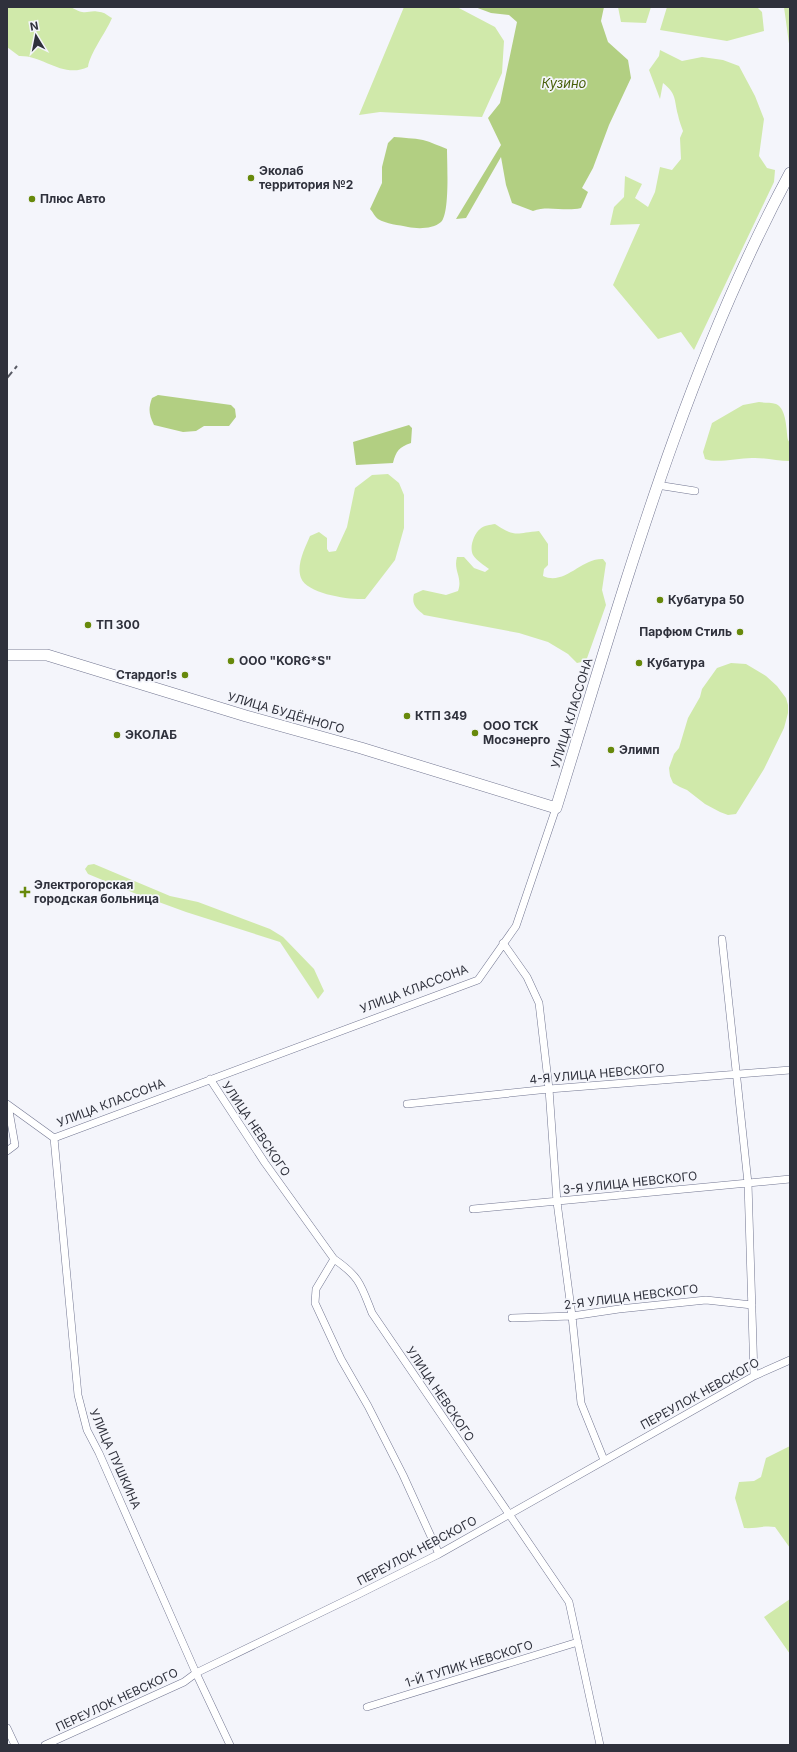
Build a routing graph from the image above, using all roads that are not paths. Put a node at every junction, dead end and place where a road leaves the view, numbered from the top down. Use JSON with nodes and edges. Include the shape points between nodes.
{"nodes":[{"id":1,"x":790,"y":173,"type":"edge"},
{"id":2,"x":657,"y":485,"type":"junction"},
{"id":3,"x":695,"y":491,"type":"dead end"},
{"id":4,"x":7,"y":655,"type":"edge"},
{"id":5,"x":556,"y":808,"type":"junction"},
{"id":6,"x":722,"y":940,"type":"dead end"},
{"id":7,"x":504,"y":943,"type":"junction"},
{"id":8,"x":790,"y":1070,"type":"edge"},
{"id":9,"x":736,"y":1074,"type":"junction"},
{"id":10,"x":210,"y":1079,"type":"junction"},
{"id":11,"x":549,"y":1089,"type":"junction"},
{"id":12,"x":7,"y":1104,"type":"edge"},
{"id":13,"x":407,"y":1104,"type":"dead end"},
{"id":14,"x":54,"y":1138,"type":"junction"},
{"id":15,"x":7,"y":1151,"type":"edge"},
{"id":16,"x":790,"y":1179,"type":"edge"},
{"id":17,"x":748,"y":1183,"type":"junction"},
{"id":18,"x":557,"y":1202,"type":"junction"},
{"id":19,"x":473,"y":1209,"type":"dead end"},
{"id":20,"x":334,"y":1259,"type":"junction"},
{"id":21,"x":752,"y":1305,"type":"junction"},
{"id":22,"x":572,"y":1316,"type":"junction"},
{"id":23,"x":512,"y":1318,"type":"dead end"},
{"id":24,"x":790,"y":1360,"type":"edge"},
{"id":25,"x":754,"y":1376,"type":"junction"},
{"id":26,"x":604,"y":1460,"type":"junction"},
{"id":27,"x":508,"y":1514,"type":"junction"},
{"id":28,"x":439,"y":1554,"type":"junction"},
{"id":29,"x":578,"y":1642,"type":"junction"},
{"id":30,"x":196,"y":1673,"type":"junction"},
{"id":31,"x":367,"y":1707,"type":"dead end"},
{"id":32,"x":7,"y":1728,"type":"edge"},
{"id":33,"x":15,"y":1745,"type":"edge"},
{"id":34,"x":45,"y":1745,"type":"edge"},
{"id":35,"x":230,"y":1745,"type":"edge"},
{"id":36,"x":600,"y":1745,"type":"edge"}],
"edges":[{"from":1,"to":2,"type":"street","name":"УЛИЦА КЛАССОНА","via":[[769,212],[707,350]]},
{"from":2,"to":3,"type":"street"},
{"from":2,"to":5,"type":"street","name":"УЛИЦА КЛАССОНА"},
{"from":4,"to":5,"type":"street","name":"УЛИЦА БУДЁННОГО","via":[[47,655]]},
{"from":5,"to":7,"type":"street","name":"УЛИЦА КЛАССОНА","via":[[516,926]]},
{"from":6,"to":9,"type":"street"},
{"from":7,"to":10,"type":"street","name":"УЛИЦА КЛАССОНА","via":[[478,980]]},
{"from":7,"to":11,"type":"street","via":[[527,977],[538,1003]]},
{"from":8,"to":9,"type":"street","name":"4-Я УЛИЦА НЕВСКОГО"},
{"from":9,"to":11,"type":"street","name":"4-Я УЛИЦА НЕВСКОГО"},
{"from":9,"to":17,"type":"street"},
{"from":10,"to":14,"type":"street","name":"УЛИЦА КЛАССОНА"},
{"from":10,"to":20,"type":"street","name":"УЛИЦА НЕВСКОГО","via":[[265,1163]]},
{"from":11,"to":13,"type":"street","name":"4-Я УЛИЦА НЕВСКОГО"},
{"from":11,"to":18,"type":"street"},
{"from":12,"to":14,"type":"street","name":"УЛИЦА КЛАССОНА"},
{"from":12,"to":15,"type":"street","name":"УЛИЦА КЛАССОНА","via":[[15,1145]]},
{"from":14,"to":30,"type":"street","name":"УЛИЦА ПУШКИНА","via":[[81,1413]]},
{"from":16,"to":17,"type":"street","name":"3-Я УЛИЦА НЕВСКОГО"},
{"from":17,"to":18,"type":"street","name":"3-Я УЛИЦА НЕВСКОГО"},
{"from":17,"to":21,"type":"street"},
{"from":18,"to":19,"type":"street","name":"3-Я УЛИЦА НЕВСКОГО"},
{"from":18,"to":22,"type":"street"},
{"from":20,"to":27,"type":"street","name":"УЛИЦА НЕВСКОГО","via":[[349,1270],[360,1283],[372,1313]]},
{"from":20,"to":28,"type":"street","via":[[316,1289],[315,1303],[341,1359],[406,1482]]},
{"from":21,"to":22,"type":"street","name":"2-Я УЛИЦА НЕВСКОГО","via":[[706,1300]]},
{"from":21,"to":25,"type":"street"},
{"from":22,"to":23,"type":"street","name":"2-Я УЛИЦА НЕВСКОГО"},
{"from":22,"to":26,"type":"street","via":[[581,1403]]},
{"from":24,"to":25,"type":"street","name":"ПЕРЕУЛОК НЕВСКОГО"},
{"from":25,"to":26,"type":"street","name":"ПЕРЕУЛОК НЕВСКОГО"},
{"from":26,"to":27,"type":"street","name":"ПЕРЕУЛОК НЕВСКОГО"},
{"from":27,"to":28,"type":"street","name":"ПЕРЕУЛОК НЕВСКОГО"},
{"from":27,"to":29,"type":"street","name":"УЛИЦА НЕВСКОГО","via":[[569,1602]]},
{"from":28,"to":30,"type":"street","name":"ПЕРЕУЛОК НЕВСКОГО"},
{"from":29,"to":31,"type":"street","name":"1-Й ТУПИК НЕВСКОГО"},
{"from":29,"to":36,"type":"street","name":"УЛИЦА НЕВСКОГО"},
{"from":30,"to":34,"type":"street","name":"ПЕРЕУЛОК НЕВСКОГО","via":[[184,1682]]},
{"from":30,"to":35,"type":"street","name":"УЛИЦА ПУШКИНА"},
{"from":32,"to":33,"type":"street"}]}
